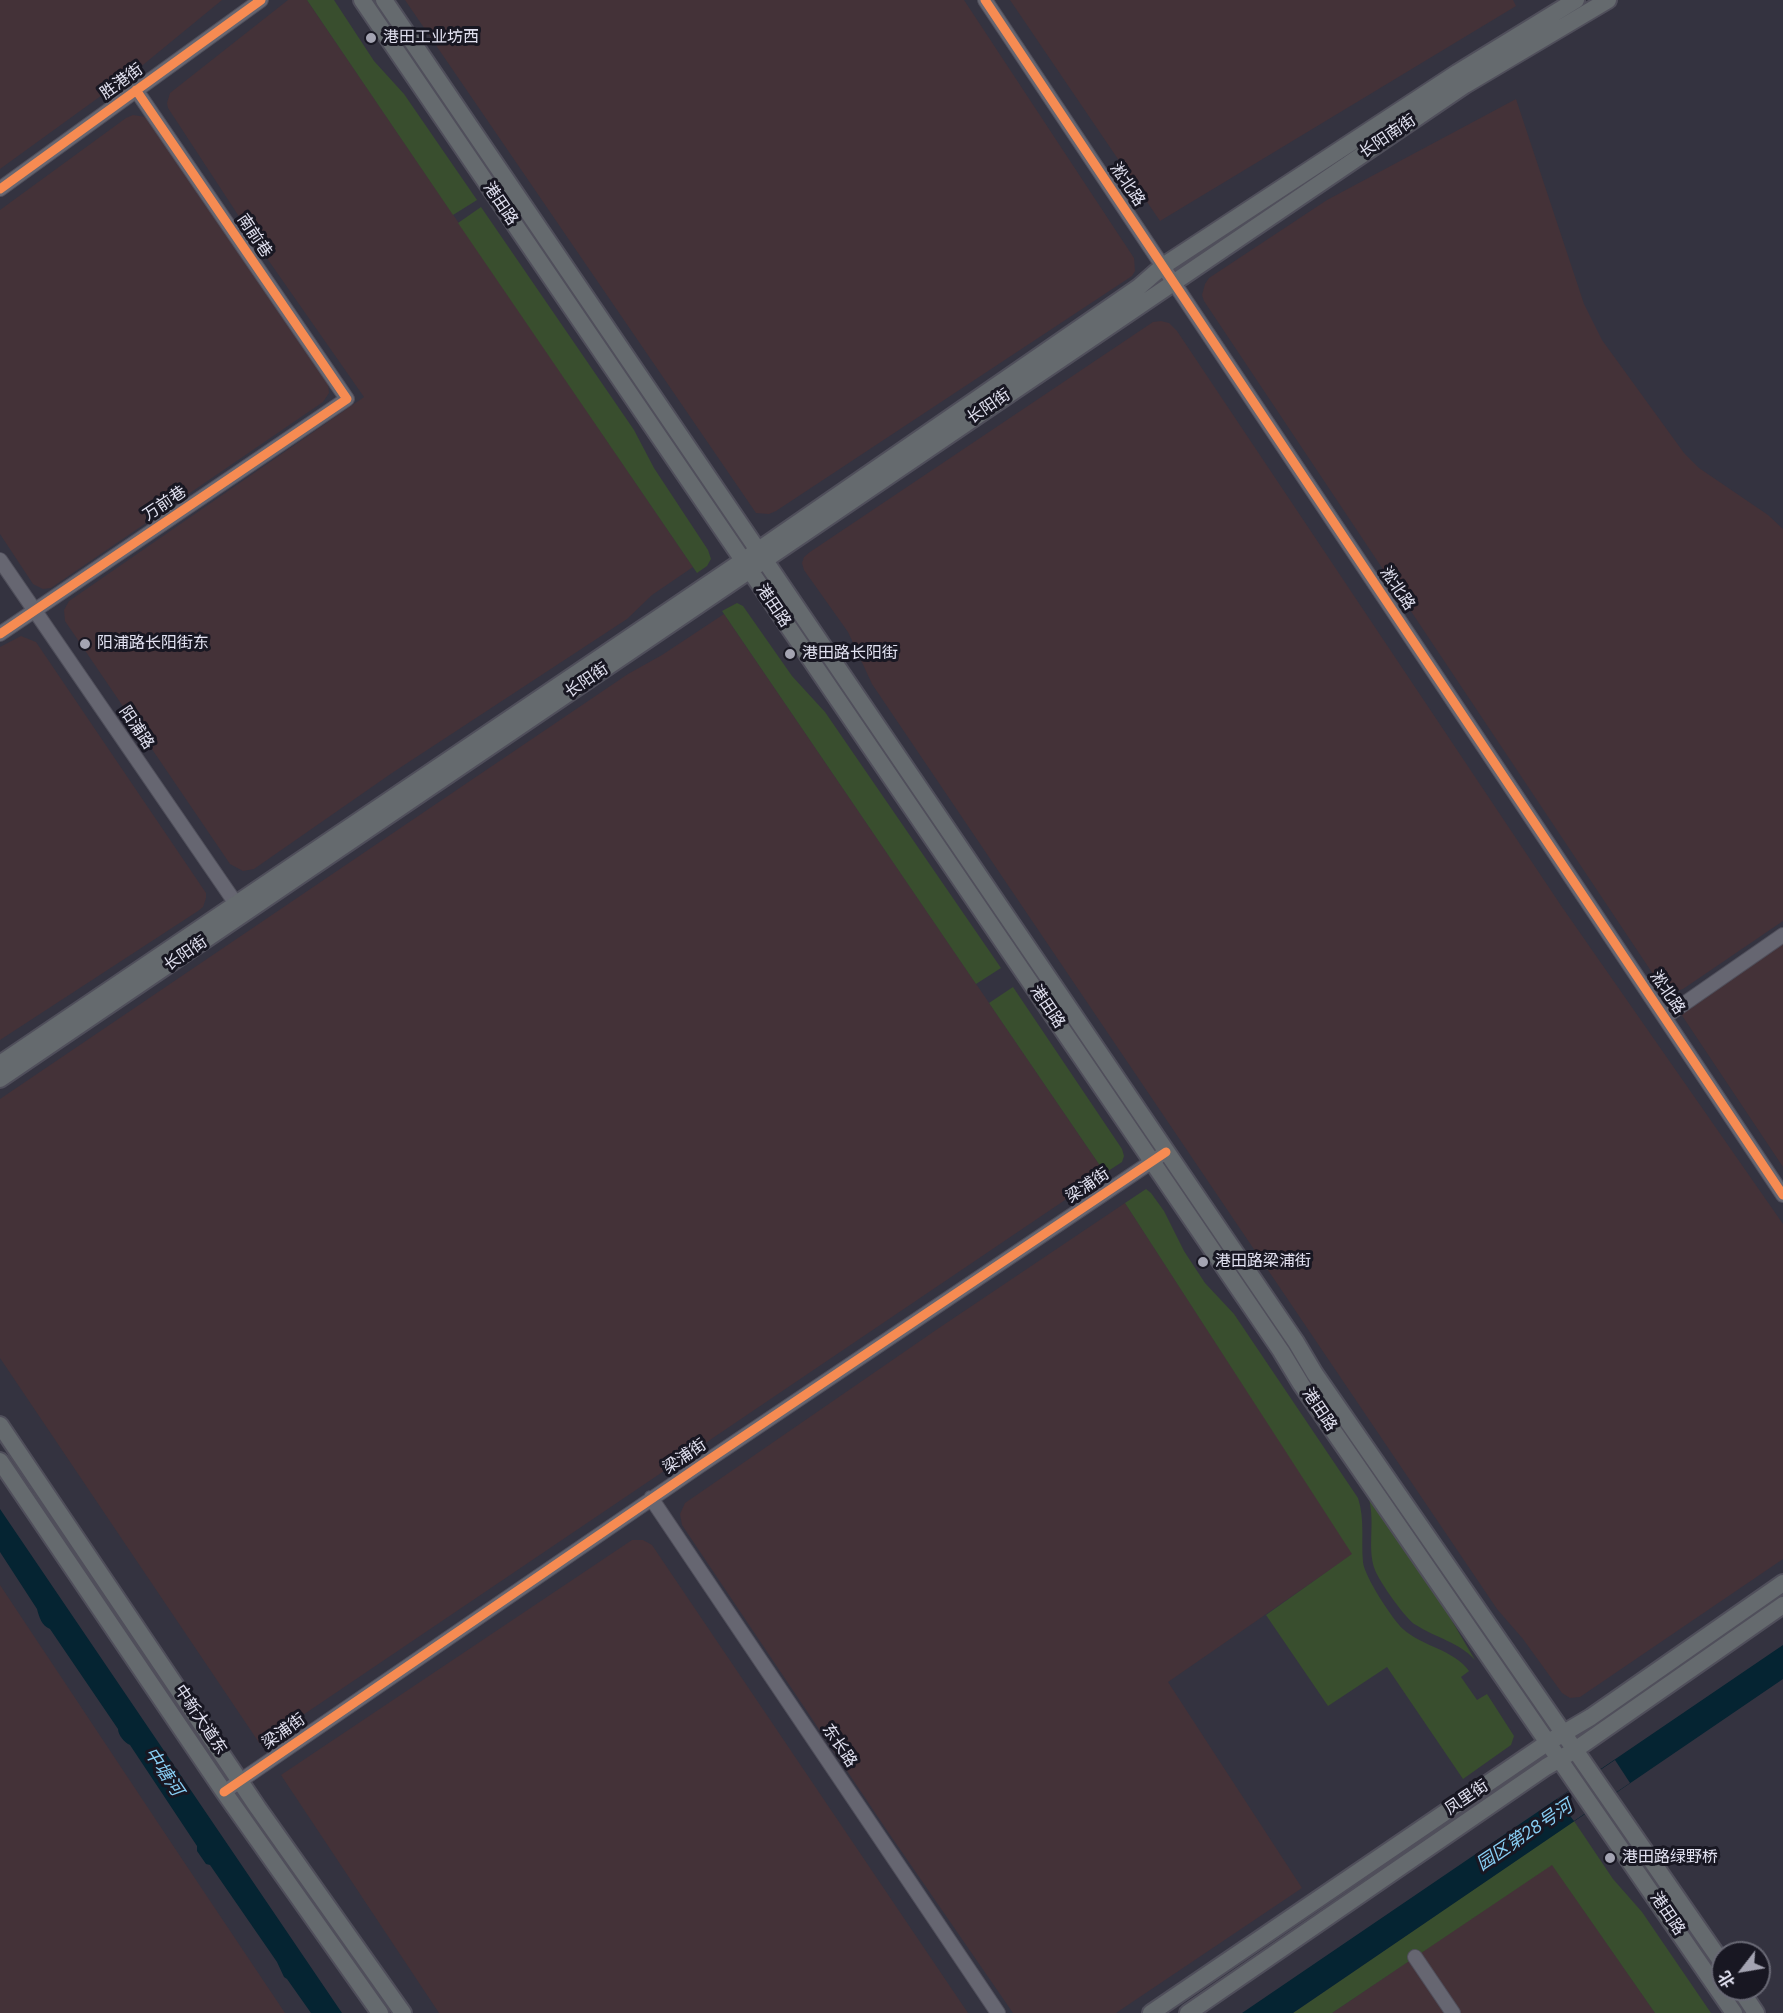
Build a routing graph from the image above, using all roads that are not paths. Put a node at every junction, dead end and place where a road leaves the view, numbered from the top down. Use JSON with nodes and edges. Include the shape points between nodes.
{"nodes":[{"id":1,"x":261,"y":0,"type":"edge"},
{"id":2,"x":362,"y":0,"type":"edge"},
{"id":3,"x":384,"y":0,"type":"edge"},
{"id":4,"x":985,"y":0,"type":"edge"},
{"id":5,"x":1576,"y":0,"type":"edge"},
{"id":6,"x":1608,"y":0,"type":"edge"},
{"id":7,"x":136,"y":90,"type":"junction"},
{"id":8,"x":0,"y":189,"type":"edge"},
{"id":9,"x":1163,"y":266,"type":"junction"},
{"id":10,"x":1174,"y":281,"type":"junction"},
{"id":11,"x":347,"y":399,"type":"joint"},
{"id":12,"x":760,"y":556,"type":"junction"},
{"id":13,"x":0,"y":560,"type":"edge"},
{"id":14,"x":746,"y":565,"type":"junction"},
{"id":15,"x":34,"y":611,"type":"junction"},
{"id":16,"x":0,"y":634,"type":"edge"},
{"id":17,"x":240,"y":910,"type":"junction"},
{"id":18,"x":1783,"y":936,"type":"edge"},
{"id":19,"x":1665,"y":1017,"type":"junction"},
{"id":20,"x":0,"y":1064,"type":"edge"},
{"id":21,"x":0,"y":1079,"type":"edge"},
{"id":22,"x":1166,"y":1152,"type":"junction"},
{"id":23,"x":1152,"y":1162,"type":"junction"},
{"id":24,"x":1783,"y":1195,"type":"edge"},
{"id":25,"x":0,"y":1425,"type":"edge"},
{"id":26,"x":0,"y":1461,"type":"edge"},
{"id":27,"x":651,"y":1498,"type":"junction"},
{"id":28,"x":1783,"y":1583,"type":"edge"},
{"id":29,"x":1783,"y":1605,"type":"edge"},
{"id":30,"x":1563,"y":1734,"type":"junction"},
{"id":31,"x":1547,"y":1743,"type":"junction"},
{"id":32,"x":1575,"y":1750,"type":"junction"},
{"id":33,"x":1558,"y":1759,"type":"junction"},
{"id":34,"x":240,"y":1780,"type":"junction"},
{"id":35,"x":224,"y":1792,"type":"junction"},
{"id":36,"x":1711,"y":1946,"type":"edge"},
{"id":37,"x":1415,"y":1957,"type":"dead end"},
{"id":38,"x":380,"y":2013,"type":"edge"},
{"id":39,"x":403,"y":2013,"type":"edge"},
{"id":40,"x":998,"y":2013,"type":"edge"},
{"id":41,"x":1151,"y":2013,"type":"edge"},
{"id":42,"x":1188,"y":2013,"type":"edge"},
{"id":43,"x":1453,"y":2013,"type":"edge"},
{"id":44,"x":1734,"y":2013,"type":"edge"}],
"edges":[{"from":1,"to":7,"type":"street","name":"胜港街"},
{"from":2,"to":14,"type":"main road","name":"港田路"},
{"from":3,"to":12,"type":"main road","name":"港田路"},
{"from":4,"to":9,"type":"street","name":"淞北路"},
{"from":5,"to":9,"type":"main road","name":"长阳南街"},
{"from":6,"to":10,"type":"main road","name":"长阳南街","via":[[1465,85]]},
{"from":7,"to":8,"type":"street","name":"胜港街"},
{"from":7,"to":11,"type":"street","name":"南前巷"},
{"from":9,"to":10,"type":"street","name":"淞北路"},
{"from":9,"to":12,"type":"main road","name":"长阳街","via":[[1139,287]]},
{"from":10,"to":12,"type":"main road","name":"长阳街"},
{"from":10,"to":19,"type":"street","name":"淞北路"},
{"from":11,"to":15,"type":"street","name":"万前巷"},
{"from":12,"to":14,"type":"main road","name":"长阳街"},
{"from":12,"to":22,"type":"main road","name":"港田路"},
{"from":13,"to":15,"type":"street","name":"阳浦路"},
{"from":14,"to":17,"type":"main road","name":"长阳街"},
{"from":14,"to":23,"type":"main road","name":"港田路"},
{"from":15,"to":16,"type":"street","name":"万前巷"},
{"from":15,"to":17,"type":"street","name":"阳浦路"},
{"from":17,"to":20,"type":"main road","name":"长阳街"},
{"from":17,"to":21,"type":"main road","name":"长阳街"},
{"from":18,"to":19,"type":"street"},
{"from":19,"to":24,"type":"street","name":"淞北路"},
{"from":22,"to":23,"type":"street","name":"梁浦街"},
{"from":22,"to":30,"type":"main road","name":"港田路"},
{"from":23,"to":27,"type":"street","name":"梁浦街"},
{"from":23,"to":31,"type":"main road","name":"港田路"},
{"from":25,"to":34,"type":"main road","name":"中新大道东"},
{"from":26,"to":35,"type":"main road","name":"中新大道东"},
{"from":27,"to":34,"type":"street","name":"梁浦街"},
{"from":27,"to":40,"type":"street","name":"东长路"},
{"from":28,"to":30,"type":"main road","name":"凤里街"},
{"from":29,"to":32,"type":"main road","name":"凤里街"},
{"from":30,"to":31,"type":"main road","name":"凤里街"},
{"from":30,"to":32,"type":"main road","name":"港田路"},
{"from":31,"to":33,"type":"main road","name":"港田路"},
{"from":31,"to":41,"type":"main road","name":"凤里街"},
{"from":32,"to":33,"type":"main road","name":"凤里街"},
{"from":32,"to":36,"type":"main road","name":"港田路"},
{"from":33,"to":42,"type":"main road","name":"凤里街"},
{"from":33,"to":44,"type":"main road","name":"港田路"},
{"from":34,"to":35,"type":"street","name":"梁浦街"},
{"from":34,"to":39,"type":"main road","name":"中新大道东"},
{"from":35,"to":38,"type":"main road","name":"中新大道东"},
{"from":37,"to":43,"type":"street"}]}
